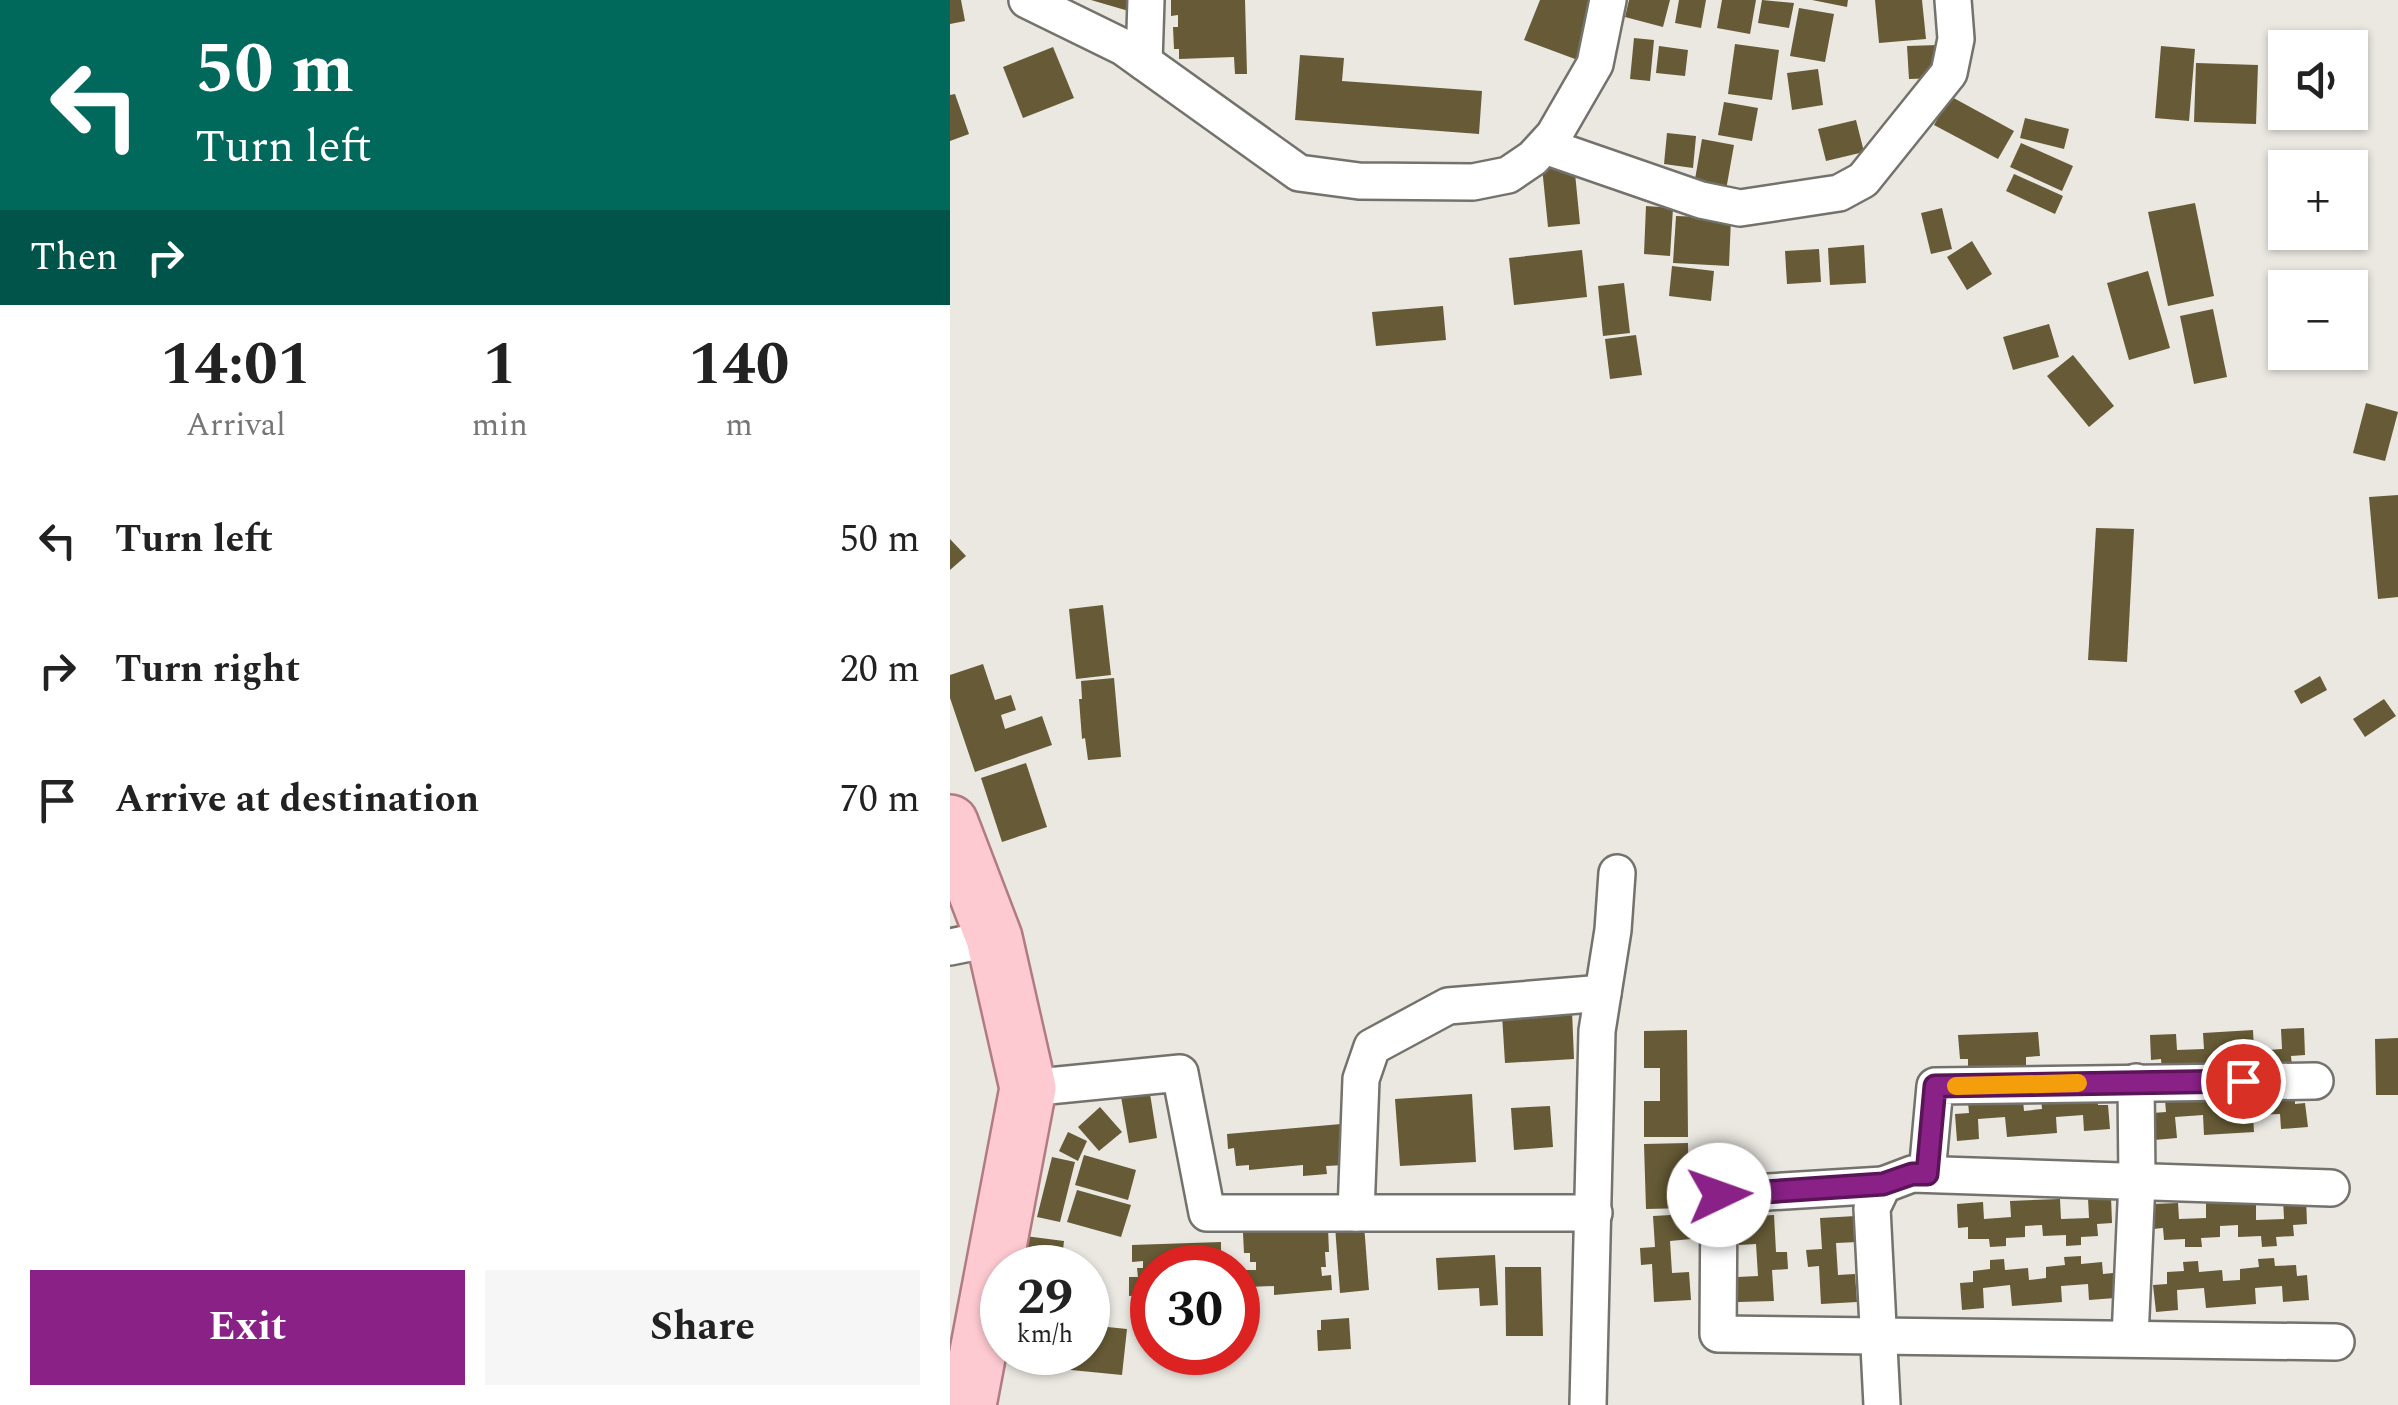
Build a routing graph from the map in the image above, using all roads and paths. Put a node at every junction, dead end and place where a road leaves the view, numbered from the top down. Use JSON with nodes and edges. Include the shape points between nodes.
{"nodes":[{"id":1,"x":1027,"y":0,"type":"edge"},
{"id":2,"x":1146,"y":0,"type":"edge"},
{"id":3,"x":1608,"y":0,"type":"edge"},
{"id":4,"x":1954,"y":0,"type":"edge"},
{"id":5,"x":1144,"y":62,"type":"junction"},
{"id":6,"x":1544,"y":146,"type":"junction"},
{"id":7,"x":950,"y":823,"type":"edge"},
{"id":8,"x":1617,"y":873,"type":"dead end"},
{"id":9,"x":972,"y":943,"type":"edge"},
{"id":10,"x":1603,"y":993,"type":"junction"},
{"id":11,"x":2314,"y":1081,"type":"dead end"},
{"id":12,"x":2136,"y":1082,"type":"junction"},
{"id":13,"x":1028,"y":1088,"type":"junction"},
{"id":14,"x":1927,"y":1174,"type":"junction"},
{"id":15,"x":2137,"y":1182,"type":"junction"},
{"id":16,"x":1883,"y":1184,"type":"junction"},
{"id":17,"x":2331,"y":1188,"type":"dead end"},
{"id":18,"x":1594,"y":1212,"type":"junction"},
{"id":19,"x":1356,"y":1213,"type":"junction"},
{"id":20,"x":1878,"y":1334,"type":"junction"},
{"id":21,"x":2130,"y":1338,"type":"junction"},
{"id":22,"x":2336,"y":1342,"type":"dead end"},
{"id":23,"x":968,"y":1405,"type":"edge"},
{"id":24,"x":1588,"y":1405,"type":"edge"},
{"id":25,"x":1882,"y":1405,"type":"edge"}],
"edges":[{"from":1,"to":5,"type":"street"},
{"from":2,"to":5,"type":"street"},
{"from":3,"to":6,"type":"street","via":[[1595,64]]},
{"from":4,"to":6,"type":"street","via":[[1949,73],[1864,180],[1839,193],[1740,208]]},
{"from":5,"to":6,"type":"street","via":[[1299,172],[1359,181],[1473,182],[1508,175]]},
{"from":7,"to":9,"type":"main road"},
{"from":8,"to":10,"type":"street"},
{"from":9,"to":13,"type":"main road"},
{"from":10,"to":18,"type":"street"},
{"from":10,"to":19,"type":"street","via":[[1448,1006],[1372,1047],[1361,1079]]},
{"from":11,"to":12,"type":"street"},
{"from":12,"to":14,"type":"street","via":[[1935,1086]]},
{"from":12,"to":15,"type":"street"},
{"from":13,"to":19,"type":"street","via":[[1180,1073],[1207,1214]]},
{"from":13,"to":23,"type":"main road"},
{"from":14,"to":15,"type":"street"},
{"from":14,"to":16,"type":"street"},
{"from":15,"to":17,"type":"street"},
{"from":15,"to":21,"type":"street"},
{"from":16,"to":20,"type":"street","via":[[1872,1208]]},
{"from":16,"to":20,"type":"street","via":[[1719,1195],[1718,1334]]},
{"from":18,"to":19,"type":"street"},
{"from":18,"to":24,"type":"street"},
{"from":20,"to":21,"type":"street"},
{"from":20,"to":25,"type":"street"},
{"from":21,"to":22,"type":"street"}]}
